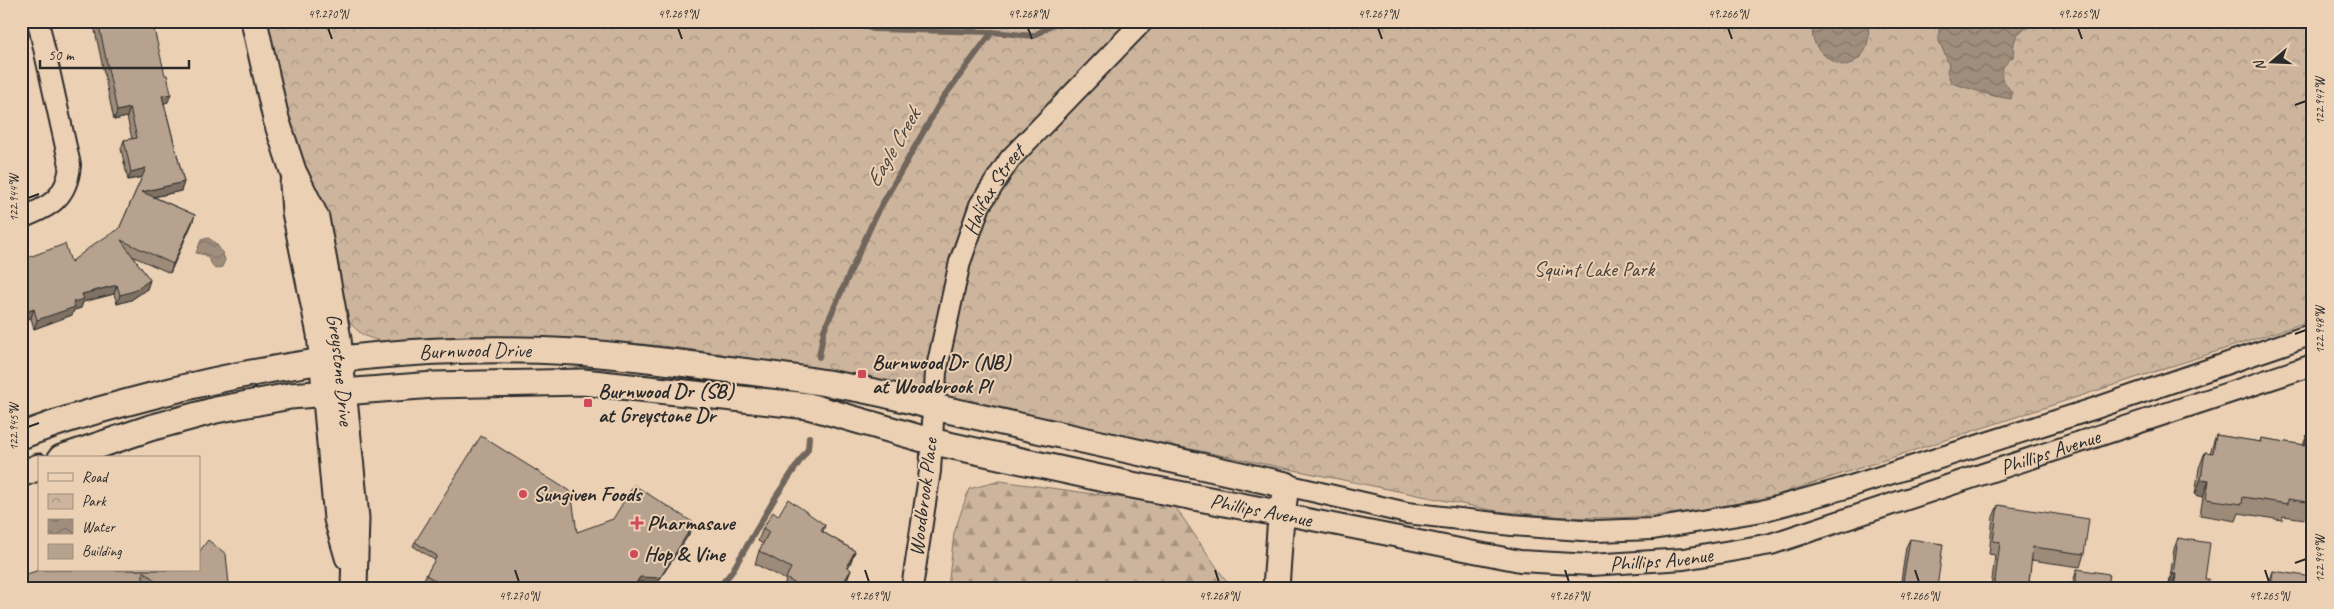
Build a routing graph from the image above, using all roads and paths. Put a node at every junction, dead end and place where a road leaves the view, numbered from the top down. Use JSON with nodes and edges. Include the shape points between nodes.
{"nodes":[{"id":1,"x":38,"y":21,"type":"edge"},
{"id":2,"x":254,"y":21,"type":"edge"},
{"id":3,"x":1143,"y":21,"type":"edge"},
{"id":4,"x":21,"y":218,"type":"edge"},
{"id":5,"x":2313,"y":334,"type":"edge"},
{"id":6,"x":331,"y":359,"type":"junction"},
{"id":7,"x":2313,"y":364,"type":"edge"},
{"id":8,"x":334,"y":391,"type":"junction"},
{"id":9,"x":934,"y":407,"type":"junction"},
{"id":10,"x":21,"y":436,"type":"edge"},
{"id":11,"x":930,"y":441,"type":"junction"},
{"id":12,"x":67,"y":456,"type":"edge"},
{"id":13,"x":38,"y":467,"type":"edge"},
{"id":14,"x":21,"y":474,"type":"edge"},
{"id":15,"x":1286,"y":485,"type":"junction"},
{"id":16,"x":1282,"y":514,"type":"junction"},
{"id":17,"x":354,"y":582,"type":"edge"},
{"id":18,"x":912,"y":588,"type":"edge"},
{"id":19,"x":1276,"y":588,"type":"edge"}],
"edges":[{"from":1,"to":4,"type":"street","via":[[70,165],[69,181],[60,197],[40,211]]},
{"from":2,"to":6,"type":"street","name":"Greystone Drive","via":[[276,119],[293,171],[295,212],[320,334]]},
{"from":3,"to":9,"type":"street","name":"Halifax Street","via":[[1010,159],[980,204],[960,262],[945,322],[936,372]]},
{"from":5,"to":15,"type":"street","name":"Phillips Avenue","via":[[1842,489],[1762,511],[1653,529],[1596,531],[1406,513]]},
{"from":6,"to":8,"type":"street","name":"Greystone Drive"},
{"from":6,"to":9,"type":"street","name":"Burnwood Drive","via":[[488,350],[584,353],[803,380]]},
{"from":6,"to":10,"type":"street","name":"Burnwood Drive","via":[[218,378]]},
{"from":7,"to":16,"type":"street","name":"Phillips Avenue","via":[[1771,544],[1684,559],[1591,565],[1520,561]]},
{"from":8,"to":11,"type":"street","name":"Burnwood Drive","via":[[434,384],[583,382],[645,387],[808,406]]},
{"from":8,"to":12,"type":"street","name":"Burnwood Drive","via":[[216,410]]},
{"from":8,"to":17,"type":"street","name":"Greystone Drive","via":[[356,518]]},
{"from":9,"to":11,"type":"street","name":"Woodbrook Place"},
{"from":9,"to":15,"type":"street","name":"Phillips Avenue"},
{"from":11,"to":16,"type":"street","name":"Phillips Avenue"},
{"from":11,"to":18,"type":"street","name":"Woodbrook Place","via":[[930,471]]},
{"from":13,"to":14,"type":"street"},
{"from":15,"to":16,"type":"street"},
{"from":16,"to":19,"type":"street"}]}
